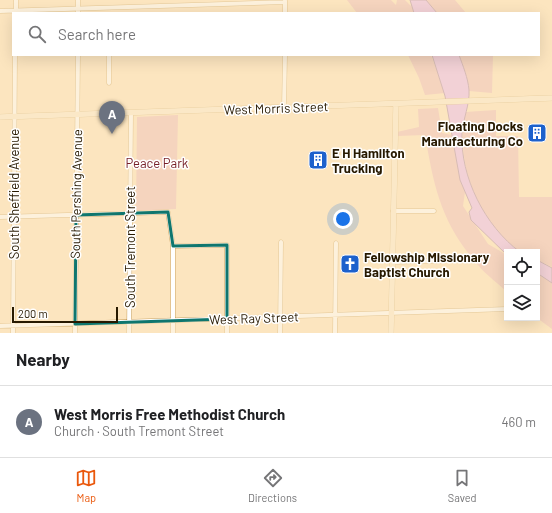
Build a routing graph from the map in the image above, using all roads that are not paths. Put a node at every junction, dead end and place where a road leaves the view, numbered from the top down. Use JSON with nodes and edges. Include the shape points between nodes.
{"nodes":[{"id":1,"x":16,"y":0,"type":"edge"},
{"id":2,"x":78,"y":0,"type":"edge"},
{"id":3,"x":285,"y":1,"type":"edge"},
{"id":4,"x":109,"y":7,"type":"junction"},
{"id":5,"x":78,"y":10,"type":"edge"},
{"id":6,"x":0,"y":11,"type":"edge"},
{"id":7,"x":16,"y":12,"type":"edge"},
{"id":8,"x":109,"y":12,"type":"edge"},
{"id":9,"x":285,"y":12,"type":"edge"},
{"id":10,"x":15,"y":56,"type":"edge"},
{"id":11,"x":78,"y":56,"type":"edge"},
{"id":12,"x":109,"y":56,"type":"edge"},
{"id":13,"x":285,"y":56,"type":"edge"},
{"id":14,"x":109,"y":83,"type":"dead end"},
{"id":15,"x":552,"y":98,"type":"edge"},
{"id":16,"x":396,"y":104,"type":"junction"},
{"id":17,"x":284,"y":108,"type":"junction"},
{"id":18,"x":131,"y":113,"type":"junction"},
{"id":19,"x":77,"y":115,"type":"junction"},
{"id":20,"x":15,"y":117,"type":"junction"},
{"id":21,"x":0,"y":118,"type":"edge"},
{"id":22,"x":393,"y":210,"type":"junction"},
{"id":23,"x":434,"y":211,"type":"dead end"},
{"id":24,"x":130,"y":212,"type":"junction"},
{"id":25,"x":76,"y":214,"type":"junction"},
{"id":26,"x":0,"y":217,"type":"edge"},
{"id":27,"x":14,"y":217,"type":"junction"},
{"id":28,"x":281,"y":242,"type":"dead end"},
{"id":29,"x":336,"y":243,"type":"dead end"},
{"id":30,"x":173,"y":246,"type":"junction"},
{"id":31,"x":467,"y":260,"type":"dead end"},
{"id":32,"x":392,"y":262,"type":"junction"},
{"id":33,"x":504,"y":309,"type":"edge"},
{"id":34,"x":391,"y":312,"type":"junction"},
{"id":35,"x":335,"y":315,"type":"junction"},
{"id":36,"x":280,"y":317,"type":"junction"},
{"id":37,"x":227,"y":319,"type":"junction"},
{"id":38,"x":173,"y":320,"type":"junction"},
{"id":39,"x":130,"y":322,"type":"junction"},
{"id":40,"x":75,"y":324,"type":"junction"},
{"id":41,"x":0,"y":326,"type":"edge"},
{"id":42,"x":13,"y":326,"type":"junction"},
{"id":43,"x":13,"y":333,"type":"edge"},
{"id":44,"x":75,"y":333,"type":"edge"},
{"id":45,"x":130,"y":333,"type":"edge"},
{"id":46,"x":173,"y":333,"type":"edge"},
{"id":47,"x":227,"y":333,"type":"edge"},
{"id":48,"x":280,"y":333,"type":"edge"},
{"id":49,"x":335,"y":333,"type":"edge"},
{"id":50,"x":391,"y":333,"type":"edge"}],
"edges":[{"from":1,"to":7,"type":"street"},
{"from":2,"to":5,"type":"street"},
{"from":3,"to":4,"type":"street"},
{"from":3,"to":9,"type":"street"},
{"from":4,"to":5,"type":"street"},
{"from":4,"to":8,"type":"street"},
{"from":5,"to":7,"type":"street"},
{"from":6,"to":7,"type":"street"},
{"from":10,"to":20,"type":"street","name":"South Sheffield Avenue"},
{"from":11,"to":19,"type":"street","name":"South Pershing Avenue"},
{"from":12,"to":14,"type":"street"},
{"from":13,"to":17,"type":"street"},
{"from":15,"to":16,"type":"main road","name":"West Morris Street"},
{"from":16,"to":17,"type":"main road","name":"West Morris Street"},
{"from":16,"to":22,"type":"main road"},
{"from":17,"to":18,"type":"main road","name":"West Morris Street"},
{"from":18,"to":19,"type":"main road","name":"West Morris Street"},
{"from":18,"to":24,"type":"street","name":"South Tremont Street"},
{"from":19,"to":20,"type":"main road","name":"West Morris Street"},
{"from":19,"to":25,"type":"street","name":"South Pershing Avenue"},
{"from":20,"to":21,"type":"main road","name":"West Morris Street"},
{"from":20,"to":27,"type":"street","name":"South Sheffield Avenue"},
{"from":22,"to":23,"type":"street"},
{"from":22,"to":32,"type":"main road"},
{"from":24,"to":25,"type":"street"},
{"from":24,"to":30,"type":"street","via":[[168,212]]},
{"from":24,"to":39,"type":"street","name":"South Tremont Street"},
{"from":25,"to":27,"type":"street"},
{"from":25,"to":40,"type":"street","name":"South Pershing Avenue"},
{"from":26,"to":27,"type":"street"},
{"from":27,"to":42,"type":"street","name":"South Sheffield Avenue"},
{"from":28,"to":36,"type":"street"},
{"from":29,"to":35,"type":"street"},
{"from":30,"to":37,"type":"street","via":[[227,245]]},
{"from":30,"to":38,"type":"street"},
{"from":31,"to":32,"type":"street"},
{"from":32,"to":34,"type":"main road"},
{"from":33,"to":34,"type":"street","name":"West Ray Street"},
{"from":34,"to":35,"type":"street","name":"West Ray Street"},
{"from":34,"to":50,"type":"main road"},
{"from":35,"to":36,"type":"street","name":"West Ray Street"},
{"from":35,"to":49,"type":"street"},
{"from":36,"to":37,"type":"street","name":"West Ray Street"},
{"from":36,"to":48,"type":"street"},
{"from":37,"to":38,"type":"street","name":"West Ray Street"},
{"from":37,"to":47,"type":"street"},
{"from":38,"to":39,"type":"street","name":"West Ray Street"},
{"from":38,"to":46,"type":"street"},
{"from":39,"to":40,"type":"street","name":"West Ray Street"},
{"from":39,"to":45,"type":"street","name":"South Tremont Street"},
{"from":40,"to":42,"type":"street","name":"West Ray Street"},
{"from":40,"to":44,"type":"street","name":"South Pershing Avenue"},
{"from":41,"to":42,"type":"street","name":"West Ray Street"},
{"from":42,"to":43,"type":"street","name":"South Sheffield Avenue"}]}
